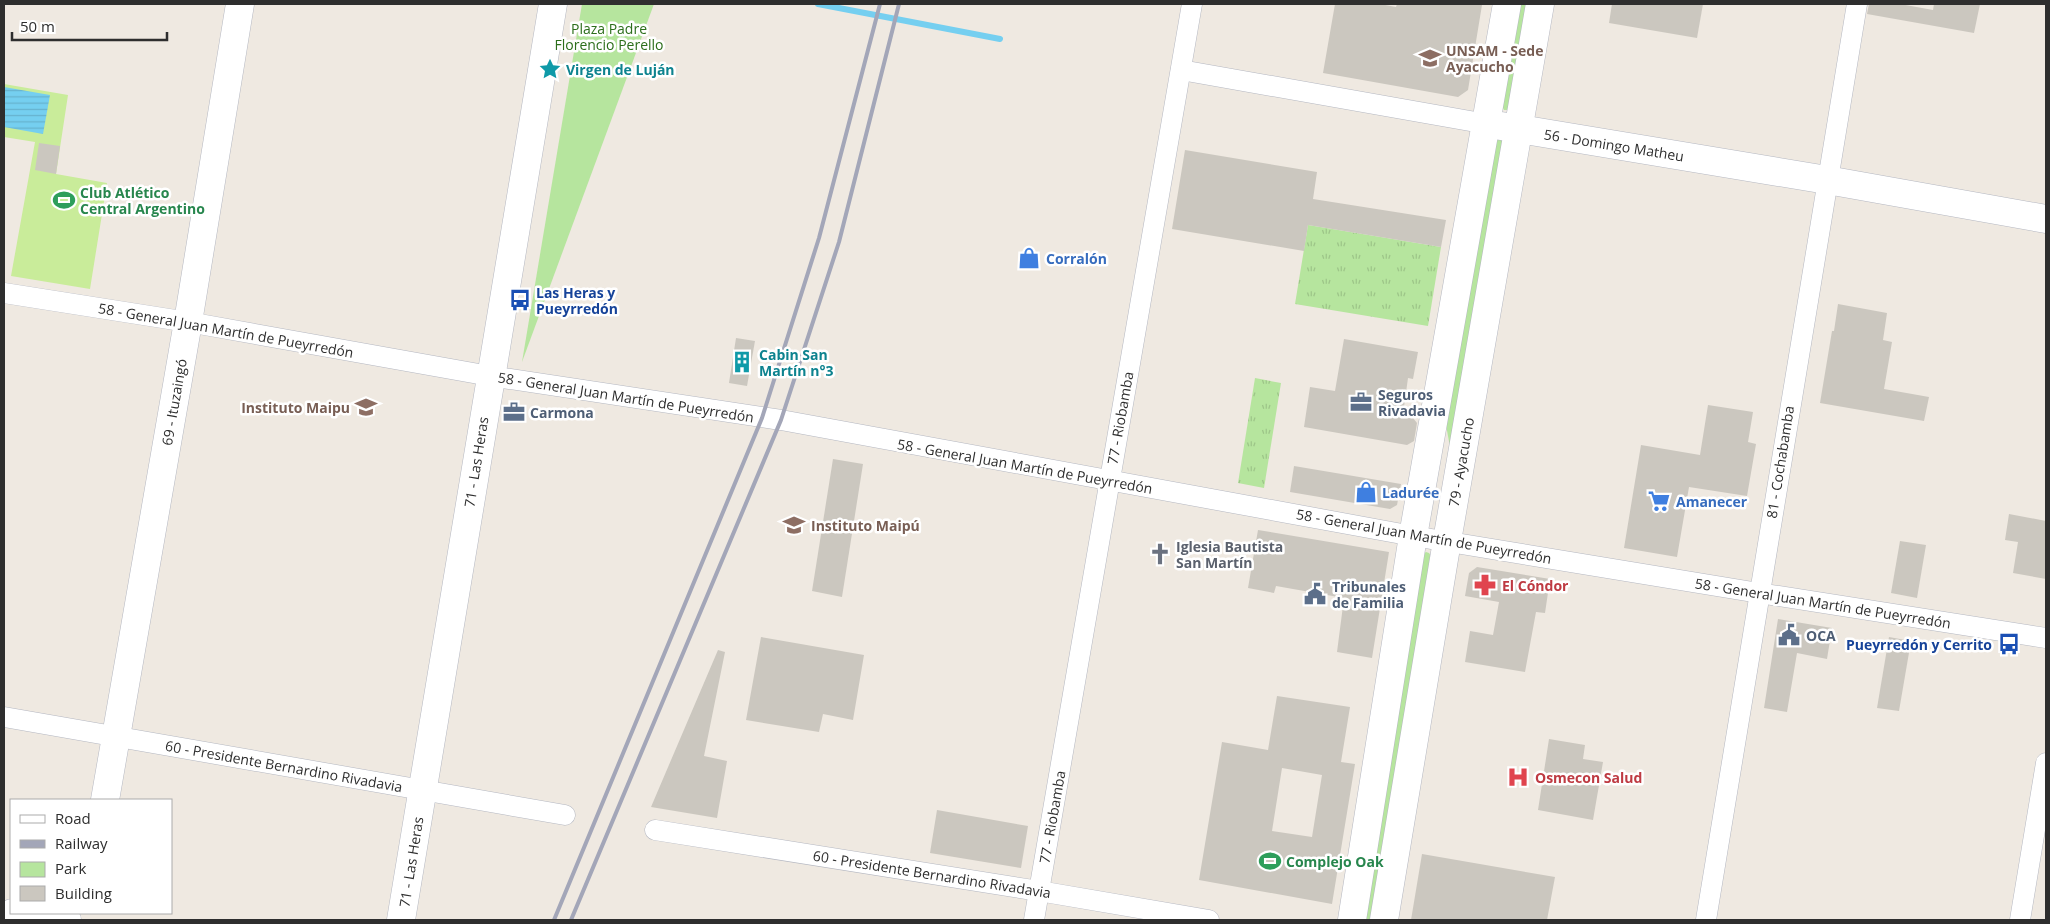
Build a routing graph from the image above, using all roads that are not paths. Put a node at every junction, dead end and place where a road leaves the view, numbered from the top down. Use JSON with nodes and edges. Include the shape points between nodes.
{"nodes":[{"id":1,"x":240,"y":4,"type":"edge"},
{"id":2,"x":553,"y":4,"type":"edge"},
{"id":3,"x":1192,"y":4,"type":"edge"},
{"id":4,"x":1507,"y":4,"type":"edge"},
{"id":5,"x":1540,"y":4,"type":"edge"},
{"id":6,"x":1857,"y":4,"type":"edge"},
{"id":7,"x":1181,"y":70,"type":"junction"},
{"id":8,"x":1487,"y":124,"type":"junction"},
{"id":9,"x":1519,"y":129,"type":"junction"},
{"id":10,"x":1827,"y":180,"type":"junction"},
{"id":11,"x":2046,"y":218,"type":"edge"},
{"id":12,"x":4,"y":293,"type":"edge"},
{"id":13,"x":188,"y":322,"type":"junction"},
{"id":14,"x":490,"y":376,"type":"junction"},
{"id":15,"x":1109,"y":482,"type":"junction"},
{"id":16,"x":1413,"y":536,"type":"junction"},
{"id":17,"x":1447,"y":541,"type":"junction"},
{"id":18,"x":1759,"y":593,"type":"junction"},
{"id":19,"x":2046,"y":638,"type":"edge"},
{"id":20,"x":4,"y":717,"type":"edge"},
{"id":21,"x":115,"y":737,"type":"junction"},
{"id":22,"x":2046,"y":763,"type":"edge"},
{"id":23,"x":422,"y":789,"type":"junction"},
{"id":24,"x":104,"y":799,"type":"edge"},
{"id":25,"x":565,"y":815,"type":"dead end"},
{"id":26,"x":655,"y":830,"type":"dead end"},
{"id":27,"x":1039,"y":891,"type":"junction"},
{"id":28,"x":20,"y":914,"type":"edge"},
{"id":29,"x":67,"y":920,"type":"edge"},
{"id":30,"x":401,"y":920,"type":"edge"},
{"id":31,"x":1034,"y":920,"type":"edge"},
{"id":32,"x":1209,"y":920,"type":"edge"},
{"id":33,"x":1352,"y":920,"type":"edge"},
{"id":34,"x":1384,"y":920,"type":"edge"},
{"id":35,"x":1706,"y":920,"type":"edge"},
{"id":36,"x":2020,"y":920,"type":"edge"}],
"edges":[{"from":1,"to":13,"type":"street","name":"69 - Ituzaingó"},
{"from":2,"to":14,"type":"street","name":"71 - Las Heras"},
{"from":3,"to":7,"type":"street","name":"77 - Riobamba"},
{"from":4,"to":8,"type":"street"},
{"from":5,"to":9,"type":"street","name":"79 - Ayacucho"},
{"from":6,"to":10,"type":"street","name":"81 - Cochabamba"},
{"from":7,"to":8,"type":"street","name":"56 - Domingo Matheu"},
{"from":7,"to":15,"type":"street","name":"77 - Riobamba"},
{"from":8,"to":9,"type":"street","name":"56 - Domingo Matheu"},
{"from":8,"to":16,"type":"street"},
{"from":9,"to":10,"type":"street","name":"56 - Domingo Matheu"},
{"from":9,"to":17,"type":"street","name":"79 - Ayacucho"},
{"from":10,"to":11,"type":"street","name":"56 - Domingo Matheu"},
{"from":10,"to":18,"type":"street","name":"81 - Cochabamba"},
{"from":12,"to":13,"type":"street","name":"58 - General Juan Martín de Pueyrredón"},
{"from":13,"to":14,"type":"street","name":"58 - General Juan Martín de Pueyrredón"},
{"from":13,"to":21,"type":"street","name":"69 - Ituzaingó"},
{"from":14,"to":15,"type":"street","name":"58 - General Juan Martín de Pueyrredón","via":[[798,423]]},
{"from":14,"to":23,"type":"street","name":"71 - Las Heras"},
{"from":15,"to":16,"type":"street","name":"58 - General Juan Martín de Pueyrredón"},
{"from":15,"to":27,"type":"street","name":"77 - Riobamba"},
{"from":16,"to":17,"type":"street","name":"58 - General Juan Martín de Pueyrredón"},
{"from":16,"to":33,"type":"street"},
{"from":17,"to":18,"type":"street","name":"58 - General Juan Martín de Pueyrredón"},
{"from":17,"to":34,"type":"street","name":"79 - Ayacucho"},
{"from":18,"to":19,"type":"street","name":"58 - General Juan Martín de Pueyrredón"},
{"from":18,"to":35,"type":"street","name":"81 - Cochabamba"},
{"from":20,"to":21,"type":"street","name":"60 - Presidente Bernardino Rivadavia"},
{"from":21,"to":23,"type":"street","name":"60 - Presidente Bernardino Rivadavia"},
{"from":21,"to":24,"type":"street","name":"69 - Ituzaingó"},
{"from":22,"to":36,"type":"street"},
{"from":23,"to":25,"type":"street","name":"60 - Presidente Bernardino Rivadavia"},
{"from":23,"to":30,"type":"street","name":"71 - Las Heras"},
{"from":26,"to":27,"type":"street","name":"60 - Presidente Bernardino Rivadavia"},
{"from":27,"to":31,"type":"street","name":"77 - Riobamba"},
{"from":27,"to":32,"type":"street","name":"60 - Presidente Bernardino Rivadavia"},
{"from":28,"to":29,"type":"street"}]}
